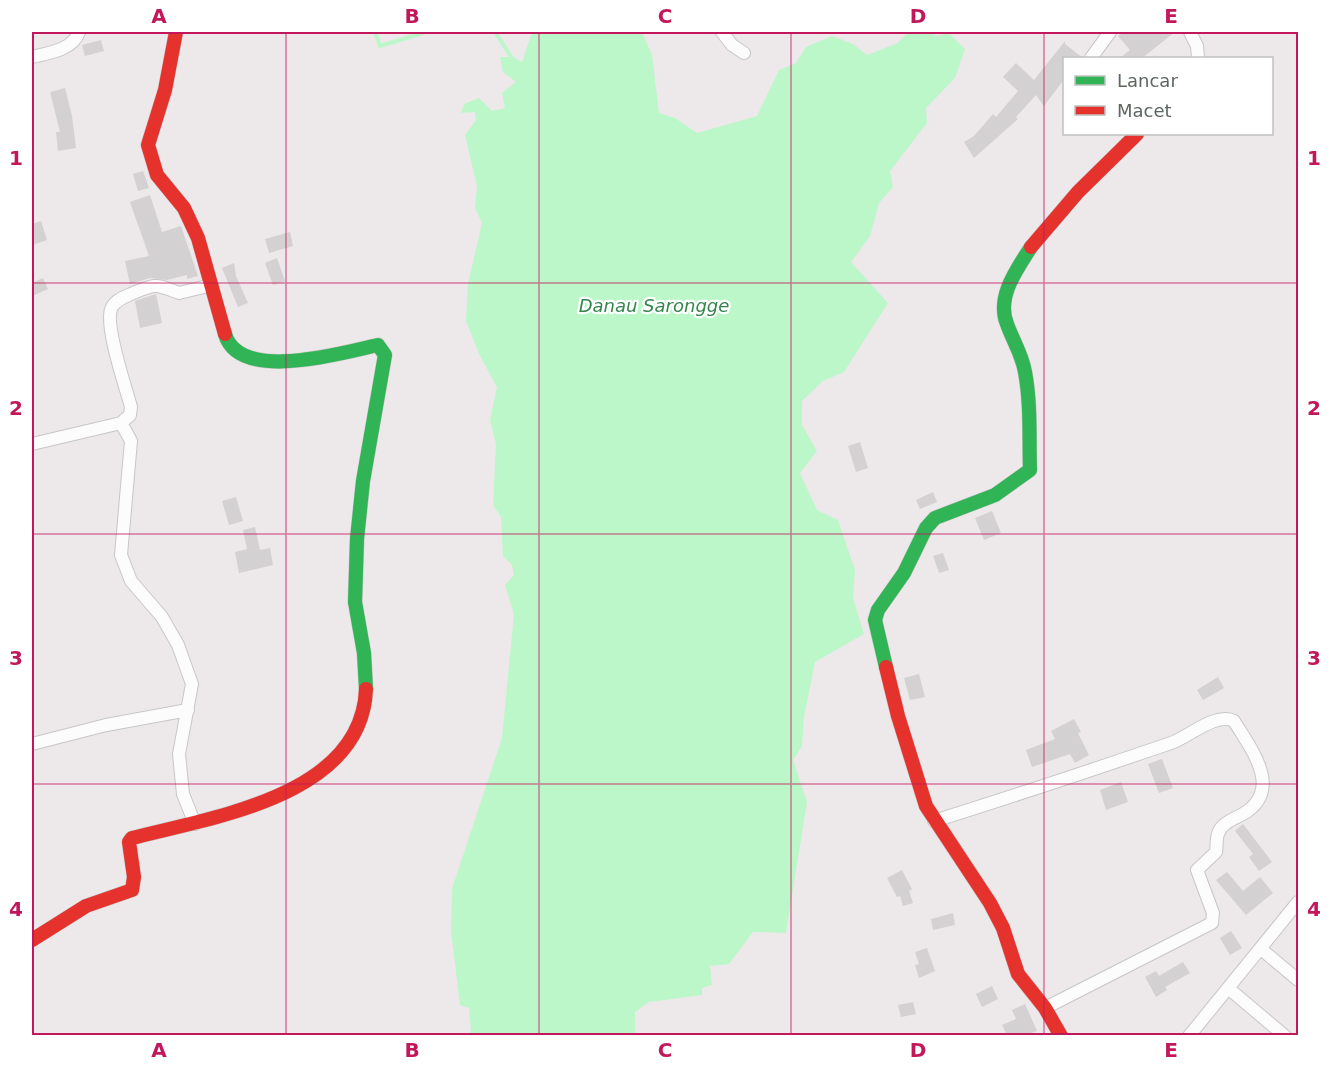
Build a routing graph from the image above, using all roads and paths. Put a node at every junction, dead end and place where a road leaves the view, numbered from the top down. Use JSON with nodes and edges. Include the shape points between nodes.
{"nodes":[{"id":1,"x":79,"y":32,"type":"edge"},
{"id":2,"x":176,"y":32,"type":"edge"},
{"id":3,"x":722,"y":32,"type":"edge"},
{"id":4,"x":1110,"y":32,"type":"edge"},
{"id":5,"x":1190,"y":32,"type":"edge"},
{"id":6,"x":744,"y":53,"type":"dead end"},
{"id":7,"x":32,"y":57,"type":"edge"},
{"id":8,"x":1091,"y":57,"type":"edge"},
{"id":9,"x":1198,"y":57,"type":"edge"},
{"id":10,"x":1136,"y":135,"type":"edge"},
{"id":11,"x":212,"y":285,"type":"junction"},
{"id":12,"x":121,"y":423,"type":"junction"},
{"id":13,"x":32,"y":444,"type":"edge"},
{"id":14,"x":188,"y":710,"type":"junction"},
{"id":15,"x":32,"y":744,"type":"edge"},
{"id":16,"x":934,"y":821,"type":"junction"},
{"id":17,"x":195,"y":824,"type":"junction"},
{"id":18,"x":1297,"y":908,"type":"edge"},
{"id":19,"x":32,"y":940,"type":"edge"},
{"id":20,"x":1261,"y":949,"type":"junction"},
{"id":21,"x":1299,"y":980,"type":"edge"},
{"id":22,"x":1228,"y":988,"type":"junction"},
{"id":23,"x":1045,"y":1008,"type":"junction"},
{"id":24,"x":1196,"y":1033,"type":"edge"},
{"id":25,"x":1061,"y":1035,"type":"edge"},
{"id":26,"x":1285,"y":1035,"type":"edge"}],
"edges":[{"from":1,"to":7,"type":"street","via":[[66,46]]},
{"from":2,"to":11,"type":"street","via":[[165,90],[148,145],[157,175],[184,208],[196,232]]},
{"from":3,"to":6,"type":"street"},
{"from":4,"to":8,"type":"street"},
{"from":5,"to":9,"type":"street"},
{"from":10,"to":16,"type":"street","via":[[1040,234],[1011,282],[1004,313],[1027,375],[1030,470],[995,495],[935,518],[878,610],[878,638],[890,685]]},
{"from":11,"to":12,"type":"street","via":[[179,293],[166,286],[147,287],[112,307],[109,315],[113,341],[131,407],[130,415]]},
{"from":11,"to":17,"type":"street","via":[[228,343],[250,359],[278,360],[378,345],[385,355],[385,367],[356,532],[354,599],[365,683],[360,725],[344,751],[313,777],[275,797]]},
{"from":12,"to":13,"type":"street"},
{"from":12,"to":14,"type":"street","via":[[131,441],[121,555],[131,581],[162,617],[178,645],[192,684]]},
{"from":14,"to":15,"type":"street"},
{"from":14,"to":17,"type":"street","via":[[179,754],[180,775]]},
{"from":16,"to":23,"type":"street","via":[[990,903],[1018,974]]},
{"from":16,"to":23,"type":"street","via":[[1059,783],[1179,740],[1220,720],[1234,722],[1259,761],[1263,776],[1258,799],[1252,808],[1222,827],[1216,852],[1197,870],[1213,912],[1212,922]]},
{"from":17,"to":19,"type":"street","via":[[132,838],[132,890],[86,906]]},
{"from":18,"to":20,"type":"street"},
{"from":20,"to":21,"type":"street"},
{"from":20,"to":22,"type":"street"},
{"from":22,"to":24,"type":"street"},
{"from":22,"to":26,"type":"street"},
{"from":23,"to":25,"type":"street"}]}
